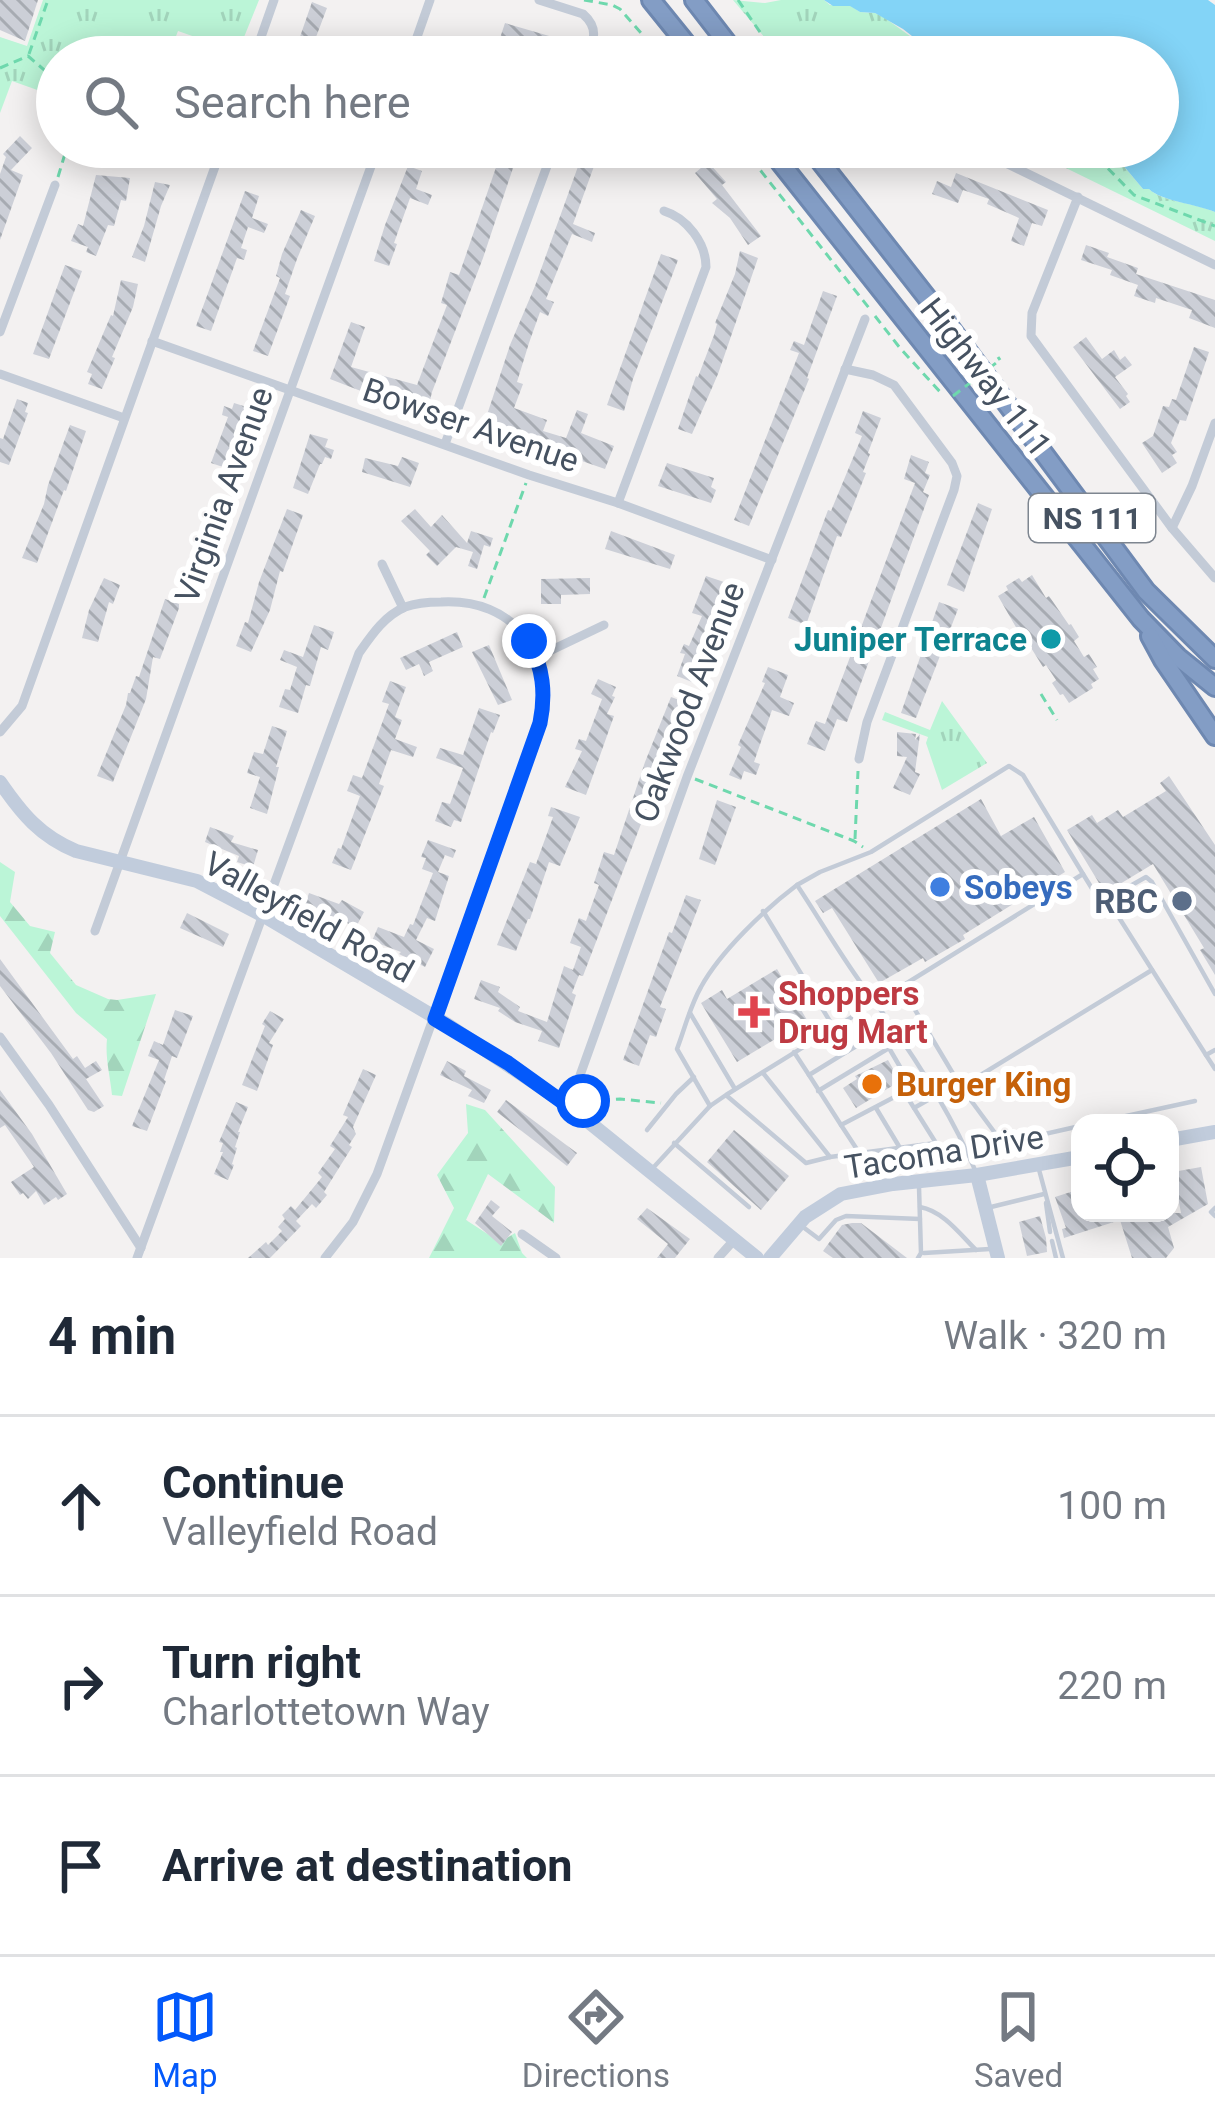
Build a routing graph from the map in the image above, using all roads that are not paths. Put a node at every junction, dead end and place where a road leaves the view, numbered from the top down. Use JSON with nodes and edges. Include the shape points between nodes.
{"nodes":[{"id":1,"x":274,"y":0,"type":"edge"},
{"id":2,"x":430,"y":0,"type":"edge"},
{"id":3,"x":539,"y":0,"type":"edge"},
{"id":4,"x":651,"y":0,"type":"edge"},
{"id":5,"x":694,"y":0,"type":"edge"},
{"id":6,"x":261,"y":36,"type":"edge"},
{"id":7,"x":417,"y":36,"type":"edge"},
{"id":8,"x":594,"y":36,"type":"edge"},
{"id":9,"x":680,"y":36,"type":"edge"},
{"id":10,"x":722,"y":36,"type":"edge"},
{"id":11,"x":214,"y":168,"type":"edge"},
{"id":12,"x":369,"y":168,"type":"edge"},
{"id":13,"x":546,"y":168,"type":"edge"},
{"id":14,"x":785,"y":168,"type":"edge"},
{"id":15,"x":825,"y":168,"type":"edge"},
{"id":16,"x":1017,"y":168,"type":"edge"},
{"id":17,"x":55,"y":185,"type":"road end"},
{"id":18,"x":1078,"y":197,"type":"junction"},
{"id":19,"x":664,"y":211,"type":"dead end"},
{"id":20,"x":1215,"y":265,"type":"edge"},
{"id":21,"x":865,"y":319,"type":"dead end"},
{"id":22,"x":0,"y":332,"type":"edge"},
{"id":23,"x":152,"y":341,"type":"junction"},
{"id":24,"x":845,"y":369,"type":"junction"},
{"id":25,"x":0,"y":374,"type":"edge"},
{"id":26,"x":290,"y":390,"type":"junction"},
{"id":27,"x":124,"y":418,"type":"junction"},
{"id":28,"x":1215,"y":423,"type":"edge"},
{"id":29,"x":1213,"y":437,"type":"edge"},
{"id":30,"x":446,"y":444,"type":"junction"},
{"id":31,"x":618,"y":503,"type":"junction"},
{"id":32,"x":1172,"y":528,"type":"junction"},
{"id":33,"x":772,"y":560,"type":"junction"},
{"id":34,"x":382,"y":564,"type":"dead end"},
{"id":35,"x":1215,"y":578,"type":"edge"},
{"id":36,"x":404,"y":608,"type":"junction"},
{"id":37,"x":1141,"y":619,"type":"junction"},
{"id":38,"x":604,"y":625,"type":"dead end"},
{"id":39,"x":537,"y":657,"type":"junction"},
{"id":40,"x":1215,"y":659,"type":"edge"},
{"id":41,"x":1215,"y":687,"type":"edge"},
{"id":42,"x":0,"y":732,"type":"edge"},
{"id":43,"x":1215,"y":736,"type":"edge"},
{"id":44,"x":860,"y":759,"type":"road end"},
{"id":45,"x":0,"y":782,"type":"edge"},
{"id":46,"x":120,"y":862,"type":"junction"},
{"id":47,"x":1083,"y":874,"type":"junction"},
{"id":48,"x":797,"y":885,"type":"junction"},
{"id":49,"x":1102,"y":902,"type":"junction"},
{"id":50,"x":764,"y":911,"type":"junction"},
{"id":51,"x":264,"y":916,"type":"junction"},
{"id":52,"x":95,"y":931,"type":"dead end"},
{"id":53,"x":1152,"y":970,"type":"junction"},
{"id":54,"x":902,"y":988,"type":"junction"},
{"id":55,"x":1215,"y":994,"type":"edge"},
{"id":56,"x":876,"y":1003,"type":"junction"},
{"id":57,"x":690,"y":1013,"type":"junction"},
{"id":58,"x":435,"y":1019,"type":"junction"},
{"id":59,"x":834,"y":1029,"type":"junction"},
{"id":60,"x":884,"y":1030,"type":"dead end"},
{"id":61,"x":0,"y":1037,"type":"edge"},
{"id":62,"x":1215,"y":1050,"type":"edge"},
{"id":63,"x":848,"y":1051,"type":"junction"},
{"id":64,"x":794,"y":1052,"type":"junction"},
{"id":65,"x":1206,"y":1055,"type":"junction"},
{"id":66,"x":1215,"y":1070,"type":"edge"},
{"id":67,"x":762,"y":1072,"type":"junction"},
{"id":68,"x":808,"y":1076,"type":"junction"},
{"id":69,"x":694,"y":1077,"type":"junction"},
{"id":70,"x":962,"y":1087,"type":"junction"},
{"id":71,"x":735,"y":1089,"type":"junction"},
{"id":72,"x":818,"y":1091,"type":"junction"},
{"id":73,"x":904,"y":1092,"type":"junction"},
{"id":74,"x":726,"y":1095,"type":"junction"},
{"id":75,"x":935,"y":1096,"type":"junction"},
{"id":76,"x":1195,"y":1101,"type":"dead end"},
{"id":77,"x":710,"y":1106,"type":"junction"},
{"id":78,"x":572,"y":1108,"type":"junction"},
{"id":79,"x":876,"y":1108,"type":"junction"},
{"id":80,"x":914,"y":1108,"type":"junction"},
{"id":81,"x":1135,"y":1114,"type":"edge"},
{"id":82,"x":841,"y":1125,"type":"junction"},
{"id":83,"x":1071,"y":1128,"type":"edge"},
{"id":84,"x":647,"y":1130,"type":"dead end"},
{"id":85,"x":1215,"y":1132,"type":"edge"},
{"id":86,"x":1179,"y":1138,"type":"edge"},
{"id":87,"x":674,"y":1143,"type":"junction"},
{"id":88,"x":900,"y":1148,"type":"junction"},
{"id":89,"x":860,"y":1154,"type":"junction"},
{"id":90,"x":830,"y":1157,"type":"junction"},
{"id":91,"x":1071,"y":1158,"type":"edge"},
{"id":92,"x":1038,"y":1165,"type":"junction"},
{"id":93,"x":650,"y":1171,"type":"junction"},
{"id":94,"x":977,"y":1175,"type":"junction"},
{"id":95,"x":919,"y":1181,"type":"junction"},
{"id":96,"x":1045,"y":1194,"type":"junction"},
{"id":97,"x":1046,"y":1203,"type":"junction"},
{"id":98,"x":749,"y":1207,"type":"dead end"},
{"id":99,"x":920,"y":1207,"type":"junction"},
{"id":100,"x":985,"y":1208,"type":"junction"},
{"id":101,"x":920,"y":1220,"type":"junction"},
{"id":102,"x":798,"y":1223,"type":"junction"},
{"id":103,"x":1050,"y":1232,"type":"dead end"},
{"id":104,"x":522,"y":1234,"type":"dead end"},
{"id":105,"x":735,"y":1239,"type":"junction"},
{"id":106,"x":1052,"y":1241,"type":"dead end"},
{"id":107,"x":976,"y":1250,"type":"junction"},
{"id":108,"x":139,"y":1253,"type":"edge"},
{"id":109,"x":997,"y":1253,"type":"edge"},
{"id":110,"x":920,"y":1256,"type":"edge"},
{"id":111,"x":325,"y":1258,"type":"edge"},
{"id":112,"x":556,"y":1258,"type":"edge"},
{"id":113,"x":718,"y":1258,"type":"edge"},
{"id":114,"x":757,"y":1258,"type":"edge"},
{"id":115,"x":770,"y":1258,"type":"edge"},
{"id":116,"x":1060,"y":1258,"type":"edge"}],
"edges":[{"from":1,"to":6,"type":"street"},
{"from":2,"to":7,"type":"street"},
{"from":3,"to":8,"type":"street","via":[[583,14]]},
{"from":4,"to":9,"type":"highway"},
{"from":5,"to":10,"type":"highway"},
{"from":11,"to":23,"type":"street"},
{"from":12,"to":26,"type":"street","name":"Virginia Avenue"},
{"from":13,"to":30,"type":"street"},
{"from":14,"to":37,"type":"highway","name":"Highway 111","number":"NS 111"},
{"from":15,"to":40,"type":"highway","name":"Highway 111","number":"NS 111","via":[[1146,591]]},
{"from":16,"to":18,"type":"street"},
{"from":17,"to":22,"type":"street"},
{"from":18,"to":20,"type":"street"},
{"from":18,"to":32,"type":"street","via":[[1030,336]]},
{"from":19,"to":31,"type":"street","via":[[698,239],[706,267]]},
{"from":21,"to":24,"type":"street","name":"Oakwood Avenue"},
{"from":23,"to":26,"type":"street","name":"Bowser Avenue"},
{"from":23,"to":27,"type":"street"},
{"from":24,"to":33,"type":"street","name":"Oakwood Avenue"},
{"from":24,"to":44,"type":"street","via":[[894,386],[956,476]]},
{"from":25,"to":27,"type":"street"},
{"from":26,"to":30,"type":"street","name":"Bowser Avenue"},
{"from":26,"to":46,"type":"street","name":"Virginia Avenue"},
{"from":27,"to":42,"type":"street","via":[[22,706]]},
{"from":28,"to":29,"type":"street"},
{"from":29,"to":32,"type":"street"},
{"from":30,"to":31,"type":"street","name":"Bowser Avenue"},
{"from":31,"to":33,"type":"street","name":"Bowser Avenue"},
{"from":32,"to":35,"type":"street"},
{"from":33,"to":78,"type":"street","name":"Oakwood Avenue"},
{"from":34,"to":36,"type":"street"},
{"from":36,"to":39,"type":"street","via":[[482,606],[521,631]]},
{"from":36,"to":51,"type":"street","via":[[359,653]]},
{"from":37,"to":41,"type":"highway","name":"Highway 111","number":"NS 111"},
{"from":37,"to":43,"type":"highway"},
{"from":38,"to":39,"type":"street"},
{"from":39,"to":58,"type":"street","via":[[540,723]]},
{"from":45,"to":46,"type":"street","name":"Valleyfield Road","via":[[44,835]]},
{"from":46,"to":51,"type":"street","name":"Valleyfield Road","via":[[197,881]]},
{"from":46,"to":52,"type":"street","name":"Virginia Avenue"},
{"from":47,"to":48,"type":"lane","via":[[1023,775],[1009,766],[871,852]]},
{"from":47,"to":49,"type":"lane"},
{"from":47,"to":54,"type":"lane"},
{"from":48,"to":50,"type":"lane"},
{"from":48,"to":56,"type":"lane"},
{"from":49,"to":53,"type":"lane"},
{"from":49,"to":55,"type":"lane","via":[[1146,877],[1153,882]]},
{"from":50,"to":57,"type":"lane","via":[[704,981]]},
{"from":50,"to":59,"type":"lane"},
{"from":51,"to":58,"type":"street","name":"Valleyfield Road"},
{"from":51,"to":108,"type":"street"},
{"from":53,"to":65,"type":"lane"},
{"from":53,"to":70,"type":"lane"},
{"from":54,"to":56,"type":"lane"},
{"from":54,"to":70,"type":"lane"},
{"from":56,"to":59,"type":"lane"},
{"from":56,"to":75,"type":"lane"},
{"from":57,"to":69,"type":"lane","via":[[677,1048]]},
{"from":57,"to":71,"type":"lane"},
{"from":58,"to":78,"type":"street","name":"Valleyfield Road"},
{"from":58,"to":111,"type":"street","via":[[366,1198]]},
{"from":59,"to":63,"type":"lane"},
{"from":59,"to":64,"type":"lane"},
{"from":60,"to":63,"type":"lane"},
{"from":61,"to":108,"type":"street"},
{"from":62,"to":65,"type":"lane"},
{"from":63,"to":68,"type":"lane"},
{"from":64,"to":67,"type":"lane"},
{"from":64,"to":68,"type":"lane"},
{"from":65,"to":66,"type":"lane"},
{"from":67,"to":71,"type":"lane"},
{"from":67,"to":90,"type":"lane"},
{"from":68,"to":72,"type":"lane"},
{"from":69,"to":77,"type":"lane"},
{"from":69,"to":84,"type":"lane"},
{"from":70,"to":83,"type":"lane","via":[[998,1138]]},
{"from":71,"to":74,"type":"lane"},
{"from":72,"to":73,"type":"lane","via":[[889,1048]]},
{"from":72,"to":82,"type":"lane"},
{"from":73,"to":79,"type":"lane"},
{"from":73,"to":80,"type":"lane"},
{"from":74,"to":77,"type":"lane"},
{"from":74,"to":90,"type":"lane","via":[[806,1163]]},
{"from":75,"to":80,"type":"lane"},
{"from":75,"to":94,"type":"lane"},
{"from":76,"to":81,"type":"lane"},
{"from":77,"to":87,"type":"lane"},
{"from":78,"to":93,"type":"street","name":"Valleyfield Road"},
{"from":79,"to":82,"type":"lane"},
{"from":79,"to":88,"type":"lane"},
{"from":80,"to":88,"type":"lane","via":[[936,1143]]},
{"from":82,"to":89,"type":"lane"},
{"from":85,"to":86,"type":"street"},
{"from":87,"to":93,"type":"lane"},
{"from":87,"to":98,"type":"lane"},
{"from":88,"to":89,"type":"lane"},
{"from":89,"to":90,"type":"lane"},
{"from":91,"to":92,"type":"street","name":"Tacoma Drive"},
{"from":92,"to":94,"type":"street","name":"Tacoma Drive"},
{"from":92,"to":96,"type":"lane"},
{"from":93,"to":105,"type":"street","name":"Valleyfield Road"},
{"from":94,"to":95,"type":"street","name":"Tacoma Drive"},
{"from":94,"to":100,"type":"street"},
{"from":95,"to":99,"type":"lane"},
{"from":95,"to":102,"type":"street","name":"Tacoma Drive","via":[[841,1194]]},
{"from":96,"to":97,"type":"lane"},
{"from":96,"to":100,"type":"lane"},
{"from":97,"to":103,"type":"lane"},
{"from":97,"to":116,"type":"lane"},
{"from":99,"to":101,"type":"lane"},
{"from":99,"to":107,"type":"lane","via":[[939,1214]]},
{"from":100,"to":109,"type":"street"},
{"from":101,"to":102,"type":"lane","via":[[846,1216],[819,1239]]},
{"from":101,"to":110,"type":"lane"},
{"from":102,"to":115,"type":"street","name":"Tacoma Drive"},
{"from":104,"to":112,"type":"street"},
{"from":105,"to":113,"type":"street"},
{"from":105,"to":114,"type":"street","name":"Valleyfield Road"},
{"from":106,"to":116,"type":"lane"},
{"from":107,"to":109,"type":"lane"},
{"from":107,"to":110,"type":"lane"}]}
